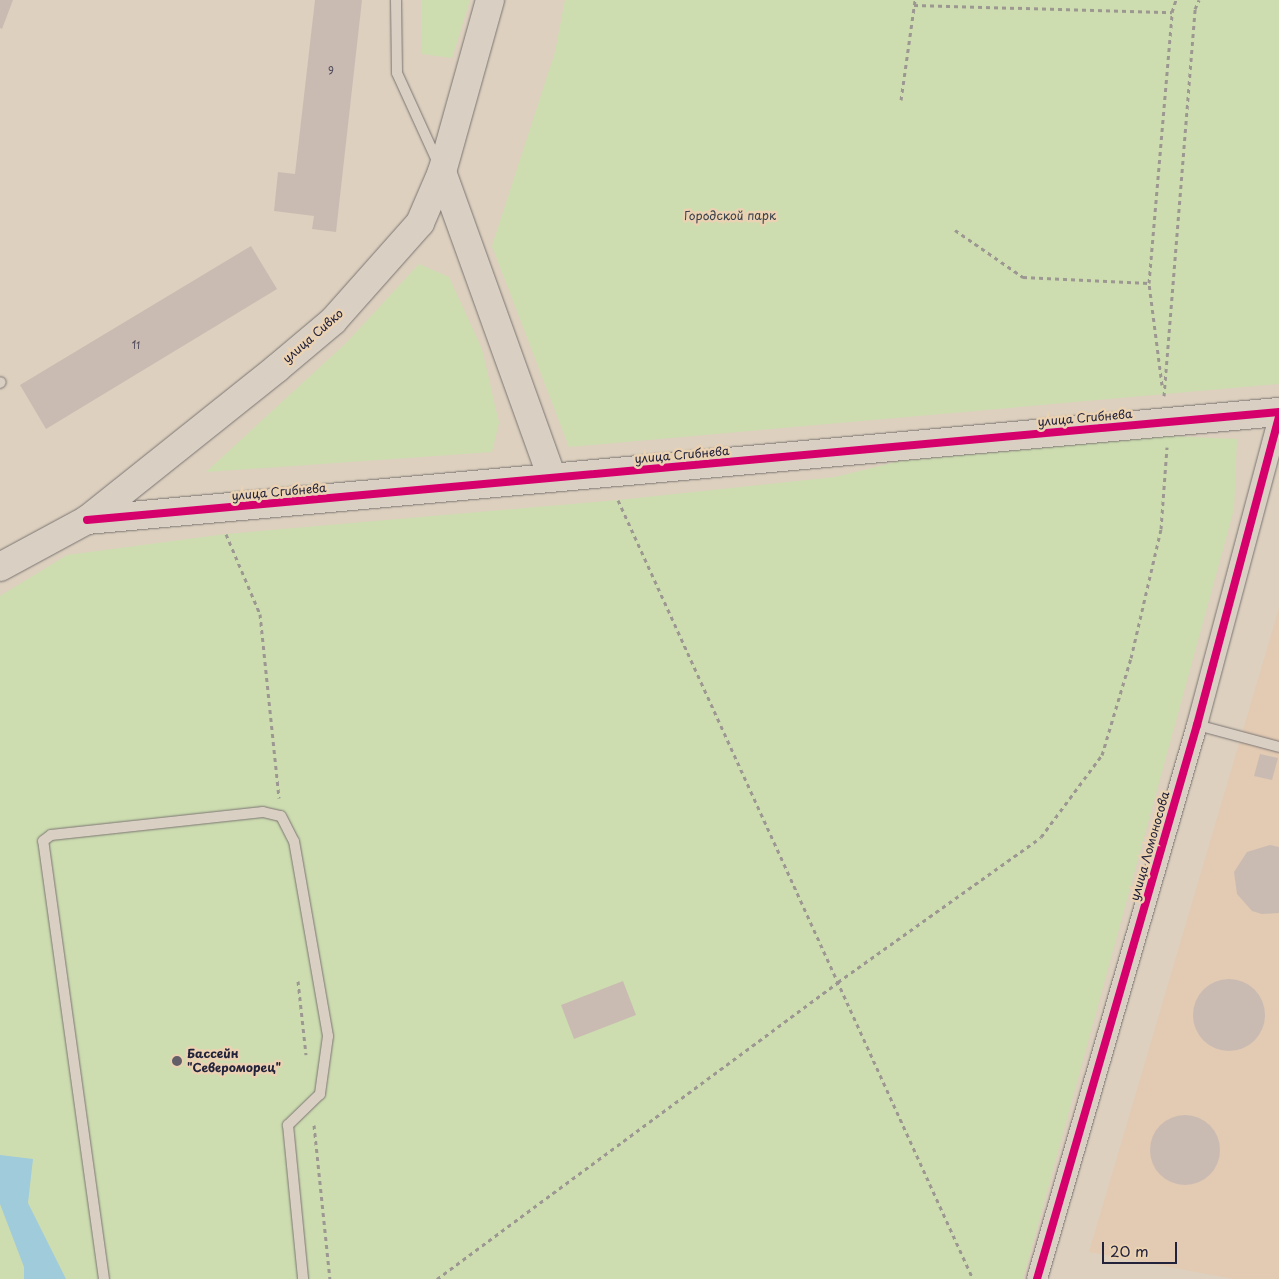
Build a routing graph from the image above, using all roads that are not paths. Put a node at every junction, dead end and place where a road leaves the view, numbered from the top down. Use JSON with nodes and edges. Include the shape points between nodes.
{"nodes":[{"id":1,"x":396,"y":0,"type":"edge"},
{"id":2,"x":490,"y":0,"type":"edge"},
{"id":3,"x":442,"y":172,"type":"junction"},
{"id":4,"x":1279,"y":412,"type":"edge"},
{"id":5,"x":1279,"y":417,"type":"edge"},
{"id":6,"x":552,"y":478,"type":"junction"},
{"id":7,"x":87,"y":520,"type":"junction"},
{"id":8,"x":0,"y":567,"type":"edge"},
{"id":9,"x":1197,"y":725,"type":"junction"},
{"id":10,"x":1279,"y":747,"type":"edge"},
{"id":11,"x":104,"y":1279,"type":"edge"},
{"id":12,"x":303,"y":1279,"type":"edge"},
{"id":13,"x":1037,"y":1279,"type":"edge"}],
"edges":[{"from":1,"to":3,"type":"lane","via":[[397,73]]},
{"from":2,"to":3,"type":"street","name":"улица Сивко"},
{"from":3,"to":6,"type":"street"},
{"from":3,"to":7,"type":"street","name":"улица Сивко","via":[[420,223],[333,321]]},
{"from":4,"to":6,"type":"street","name":"улица Сгибнева"},
{"from":5,"to":9,"type":"street","name":"улица Ломоносова"},
{"from":6,"to":7,"type":"street","name":"улица Сгибнева"},
{"from":7,"to":8,"type":"street","name":"улица Сивко"},
{"from":9,"to":10,"type":"lane"},
{"from":9,"to":13,"type":"street","name":"улица Ломоносова"},
{"from":11,"to":12,"type":"lane","via":[[43,842],[51,835],[263,812],[281,816],[294,841],[328,1036],[320,1094],[288,1125]]}]}
